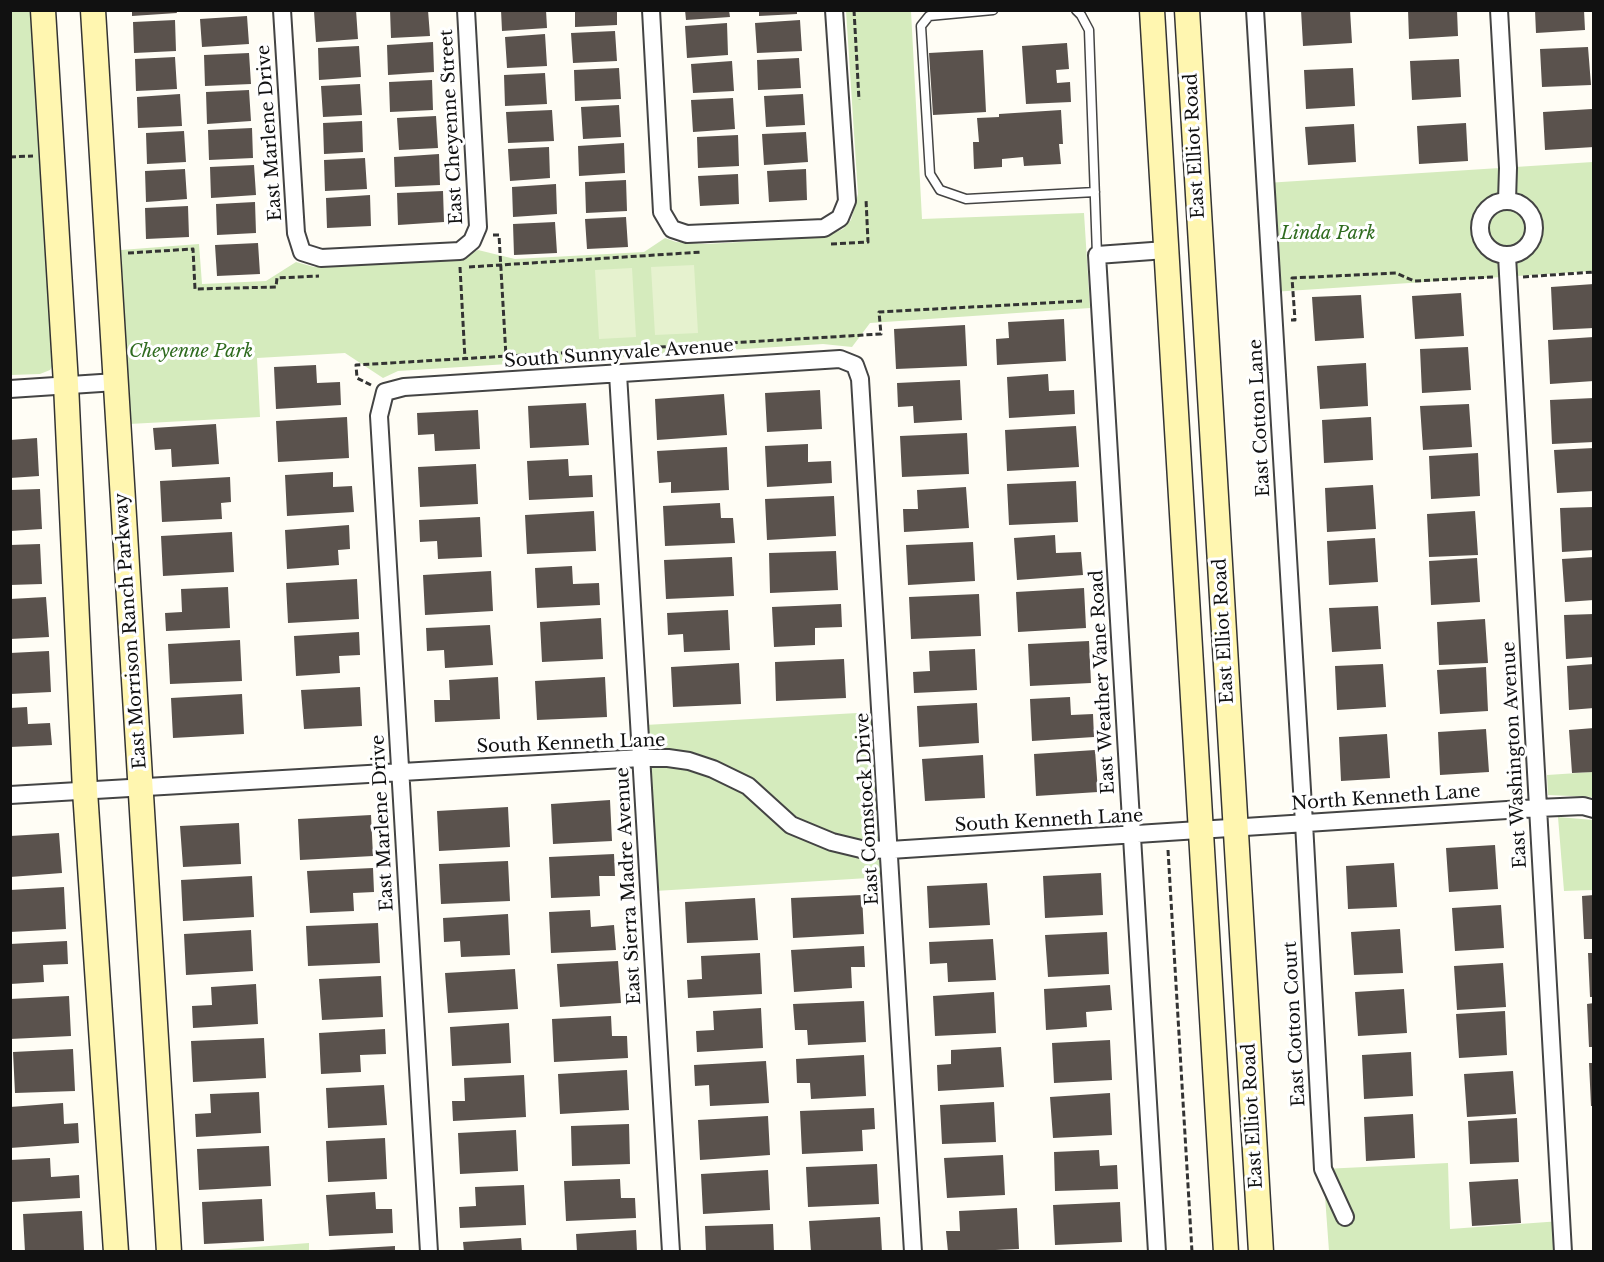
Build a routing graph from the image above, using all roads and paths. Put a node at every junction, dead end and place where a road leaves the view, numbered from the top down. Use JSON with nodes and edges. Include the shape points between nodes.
{"nodes":[{"id":1,"x":43,"y":10,"type":"edge"},
{"id":2,"x":93,"y":10,"type":"edge"},
{"id":3,"x":282,"y":10,"type":"edge"},
{"id":4,"x":466,"y":10,"type":"edge"},
{"id":5,"x":651,"y":10,"type":"edge"},
{"id":6,"x":834,"y":10,"type":"edge"},
{"id":7,"x":854,"y":10,"type":"edge"},
{"id":8,"x":993,"y":10,"type":"edge"},
{"id":9,"x":1076,"y":10,"type":"edge"},
{"id":10,"x":1152,"y":10,"type":"edge"},
{"id":11,"x":1187,"y":10,"type":"edge"},
{"id":12,"x":1255,"y":10,"type":"edge"},
{"id":13,"x":1499,"y":10,"type":"edge"},
{"id":14,"x":860,"y":103,"type":"dead end"},
{"id":15,"x":1095,"y":192,"type":"junction"},
{"id":16,"x":865,"y":196,"type":"dead end"},
{"id":17,"x":1507,"y":201,"type":"junction"},
{"id":18,"x":474,"y":237,"type":"junction"},
{"id":19,"x":822,"y":245,"type":"dead end"},
{"id":20,"x":1166,"y":250,"type":"junction"},
{"id":21,"x":705,"y":252,"type":"dead end"},
{"id":22,"x":1097,"y":255,"type":"junction"},
{"id":23,"x":108,"y":256,"type":"junction"},
{"id":24,"x":1507,"y":256,"type":"junction"},
{"id":25,"x":500,"y":265,"type":"junction"},
{"id":26,"x":1593,"y":273,"type":"edge"},
{"id":27,"x":323,"y":276,"type":"dead end"},
{"id":28,"x":1506,"y":278,"type":"junction"},
{"id":29,"x":1100,"y":301,"type":"junction"},
{"id":30,"x":1274,"y":321,"type":"junction"},
{"id":31,"x":506,"y":356,"type":"junction"},
{"id":32,"x":465,"y":358,"type":"junction"},
{"id":33,"x":855,"y":365,"type":"joint"},
{"id":34,"x":618,"y":374,"type":"junction"},
{"id":35,"x":116,"y":382,"type":"junction"},
{"id":36,"x":66,"y":384,"type":"junction"},
{"id":37,"x":10,"y":389,"type":"edge"},
{"id":38,"x":385,"y":392,"type":"junction"},
{"id":39,"x":641,"y":758,"type":"junction"},
{"id":40,"x":399,"y":772,"type":"junction"},
{"id":41,"x":141,"y":788,"type":"junction"},
{"id":42,"x":85,"y":791,"type":"junction"},
{"id":43,"x":10,"y":795,"type":"edge"},
{"id":44,"x":1538,"y":808,"type":"junction"},
{"id":45,"x":1593,"y":809,"type":"edge"},
{"id":46,"x":1304,"y":823,"type":"junction"},
{"id":47,"x":1218,"y":829,"type":"junction"},
{"id":48,"x":1167,"y":833,"type":"junction"},
{"id":49,"x":1132,"y":836,"type":"junction"},
{"id":50,"x":890,"y":850,"type":"junction"},
{"id":51,"x":1345,"y":1218,"type":"dead end"},
{"id":52,"x":116,"y":1251,"type":"edge"},
{"id":53,"x":169,"y":1251,"type":"edge"},
{"id":54,"x":429,"y":1251,"type":"edge"},
{"id":55,"x":671,"y":1251,"type":"edge"},
{"id":56,"x":913,"y":1251,"type":"edge"},
{"id":57,"x":1157,"y":1251,"type":"edge"},
{"id":58,"x":1192,"y":1251,"type":"edge"},
{"id":59,"x":1226,"y":1251,"type":"edge"},
{"id":60,"x":1261,"y":1251,"type":"edge"},
{"id":61,"x":1563,"y":1251,"type":"edge"}],
"edges":[{"from":1,"to":36,"type":"street"},
{"from":2,"to":23,"type":"street","name":"East Morrison Ranch Parkway"},
{"from":3,"to":18,"type":"street","name":"East Marlene Drive","via":[[296,233],[302,252],[321,258],[460,251]]},
{"from":4,"to":18,"type":"street","name":"East Cheyenne Street","via":[[478,226]]},
{"from":5,"to":6,"type":"street","via":[[662,212],[672,229],[687,234],[824,228],[840,218],[847,201]]},
{"from":7,"to":14,"type":"path"},
{"from":8,"to":15,"type":"lane","via":[[929,16],[921,26],[930,174],[940,190],[966,199]]},
{"from":9,"to":15,"type":"lane","via":[[1089,30]]},
{"from":10,"to":20,"type":"street","name":"East Elliot Road"},
{"from":11,"to":47,"type":"street","name":"East Elliot Road"},
{"from":12,"to":30,"type":"street","name":"East Cotton Lane"},
{"from":13,"to":17,"type":"street"},
{"from":15,"to":22,"type":"lane"},
{"from":16,"to":19,"type":"path","via":[[868,242]]},
{"from":17,"to":24,"type":"street","via":[[1527,209],[1534,225],[1528,245]]},
{"from":17,"to":24,"type":"street","via":[[1493,204],[1481,219],[1480,227],[1481,237],[1490,249]]},
{"from":18,"to":25,"type":"path","via":[[499,235]]},
{"from":20,"to":22,"type":"street"},
{"from":20,"to":47,"type":"street","name":"East Elliot Road"},
{"from":21,"to":25,"type":"path"},
{"from":22,"to":29,"type":"street","name":"East Weather Vane Road"},
{"from":23,"to":27,"type":"path","via":[[193,249],[195,289],[276,287],[277,279]]},
{"from":23,"to":35,"type":"street","name":"East Morrison Ranch Parkway"},
{"from":24,"to":28,"type":"street","name":"East Washington Avenue"},
{"from":25,"to":31,"type":"path"},
{"from":25,"to":32,"type":"path","via":[[460,267]]},
{"from":26,"to":28,"type":"path"},
{"from":28,"to":30,"type":"path","via":[[1414,281],[1396,273],[1292,278],[1294,320]]},
{"from":28,"to":44,"type":"street","name":"East Washington Avenue"},
{"from":29,"to":31,"type":"path","via":[[879,312],[881,334]]},
{"from":29,"to":49,"type":"street","name":"East Weather Vane Road"},
{"from":30,"to":46,"type":"street","name":"East Cotton Lane"},
{"from":31,"to":32,"type":"path"},
{"from":32,"to":38,"type":"path","via":[[356,365],[357,378]]},
{"from":33,"to":34,"type":"street","name":"South Sunnyvale Avenue","via":[[840,359]]},
{"from":33,"to":50,"type":"street","name":"East Comstock Drive","via":[[860,379]]},
{"from":34,"to":38,"type":"street","name":"South Sunnyvale Avenue","via":[[404,387]]},
{"from":34,"to":39,"type":"street","name":"East Sierra Madre Avenue"},
{"from":35,"to":36,"type":"street"},
{"from":35,"to":41,"type":"street","name":"East Morrison Ranch Parkway"},
{"from":36,"to":37,"type":"street"},
{"from":36,"to":42,"type":"street"},
{"from":38,"to":40,"type":"street","name":"East Marlene Drive","via":[[379,416]]},
{"from":39,"to":40,"type":"street","name":"South Kenneth Lane"},
{"from":39,"to":50,"type":"street","name":"South Kenneth Lane","via":[[689,761],[713,769],[748,786],[791,825],[861,849]]},
{"from":39,"to":55,"type":"street","name":"East Sierra Madre Avenue"},
{"from":40,"to":41,"type":"street","name":"South Kenneth Lane"},
{"from":40,"to":54,"type":"street","name":"East Marlene Drive"},
{"from":41,"to":42,"type":"street","name":"South Kenneth Lane"},
{"from":41,"to":53,"type":"street","name":"East Morrison Ranch Parkway"},
{"from":42,"to":43,"type":"street","name":"South Kenneth Lane"},
{"from":42,"to":52,"type":"street"},
{"from":44,"to":45,"type":"street","name":"North Kenneth Lane"},
{"from":44,"to":46,"type":"street","name":"North Kenneth Lane"},
{"from":44,"to":61,"type":"street","name":"East Washington Avenue"},
{"from":46,"to":47,"type":"street","name":"North Kenneth Lane"},
{"from":46,"to":51,"type":"street","name":"East Cotton Court","via":[[1323,1169]]},
{"from":47,"to":48,"type":"street","name":"South Kenneth Lane"},
{"from":47,"to":59,"type":"street","name":"East Elliot Road"},
{"from":47,"to":60,"type":"street","name":"East Elliot Road"},
{"from":48,"to":49,"type":"street","name":"South Kenneth Lane"},
{"from":48,"to":58,"type":"path"},
{"from":49,"to":50,"type":"street","name":"South Kenneth Lane"},
{"from":49,"to":57,"type":"street","name":"East Weather Vane Road"},
{"from":50,"to":56,"type":"street","name":"East Comstock Drive"}]}
